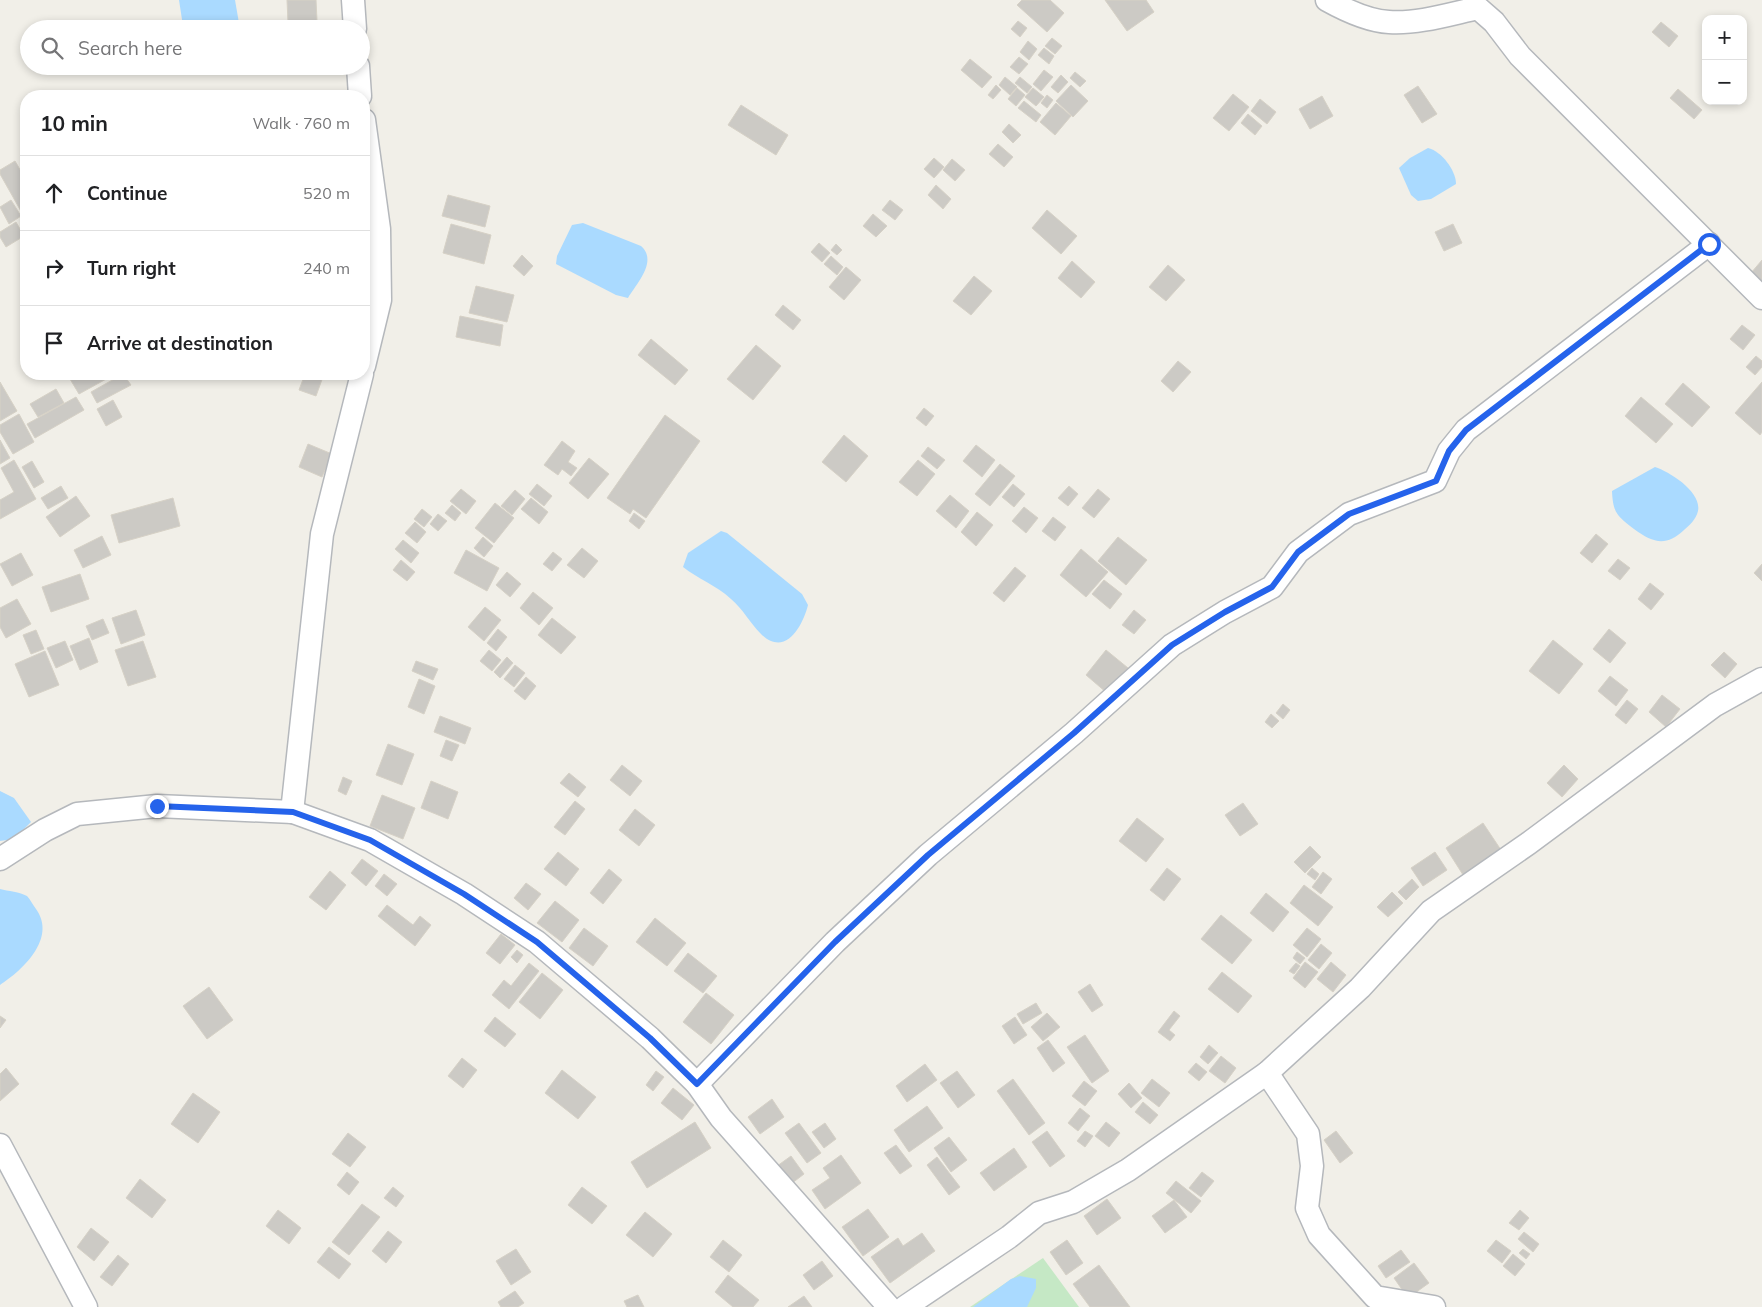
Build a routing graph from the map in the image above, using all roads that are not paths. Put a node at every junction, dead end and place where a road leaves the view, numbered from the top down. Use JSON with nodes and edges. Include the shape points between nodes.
{"nodes":[{"id":1,"x":353,"y":0,"type":"edge"},
{"id":2,"x":1327,"y":0,"type":"edge"},
{"id":3,"x":1477,"y":4,"type":"edge"},
{"id":4,"x":354,"y":20,"type":"edge"},
{"id":5,"x":359,"y":75,"type":"edge"},
{"id":6,"x":360,"y":90,"type":"edge"},
{"id":7,"x":370,"y":164,"type":"edge"},
{"id":8,"x":1709,"y":244,"type":"junction"},
{"id":9,"x":1762,"y":298,"type":"edge"},
{"id":10,"x":370,"y":341,"type":"edge"},
{"id":11,"x":360,"y":380,"type":"edge"},
{"id":12,"x":1762,"y":679,"type":"edge"},
{"id":13,"x":292,"y":812,"type":"junction"},
{"id":14,"x":0,"y":860,"type":"edge"},
{"id":15,"x":1267,"y":1073,"type":"junction"},
{"id":16,"x":697,"y":1084,"type":"junction"},
{"id":17,"x":0,"y":1145,"type":"edge"},
{"id":18,"x":86,"y":1307,"type":"edge"},
{"id":19,"x":890,"y":1307,"type":"edge"},
{"id":20,"x":905,"y":1307,"type":"edge"},
{"id":21,"x":1434,"y":1307,"type":"edge"}],
"edges":[{"from":1,"to":4,"type":"street"},
{"from":2,"to":3,"type":"street","via":[[1347,10],[1389,22],[1434,17]]},
{"from":3,"to":8,"type":"street","via":[[1520,56]]},
{"from":5,"to":6,"type":"street"},
{"from":7,"to":10,"type":"street","via":[[379,229],[380,300]]},
{"from":8,"to":9,"type":"street"},
{"from":8,"to":16,"type":"street","via":[[1466,430],[1449,451],[1436,481],[1349,514],[1298,552],[1272,587],[1172,645],[1074,733],[928,855],[835,942]]},
{"from":11,"to":13,"type":"street","via":[[322,534]]},
{"from":12,"to":15,"type":"street","via":[[1715,705],[1529,844],[1431,911],[1360,988]]},
{"from":13,"to":14,"type":"street","via":[[157,806],[77,814],[45,830]]},
{"from":13,"to":16,"type":"street","via":[[370,840],[464,894],[537,942],[650,1038]]},
{"from":15,"to":20,"type":"street","via":[[1128,1170],[1073,1202],[1039,1213]]},
{"from":15,"to":21,"type":"street","via":[[1308,1134],[1312,1166],[1307,1208],[1319,1235],[1375,1297]]},
{"from":16,"to":19,"type":"street","via":[[721,1118]]},
{"from":17,"to":18,"type":"street"}]}
